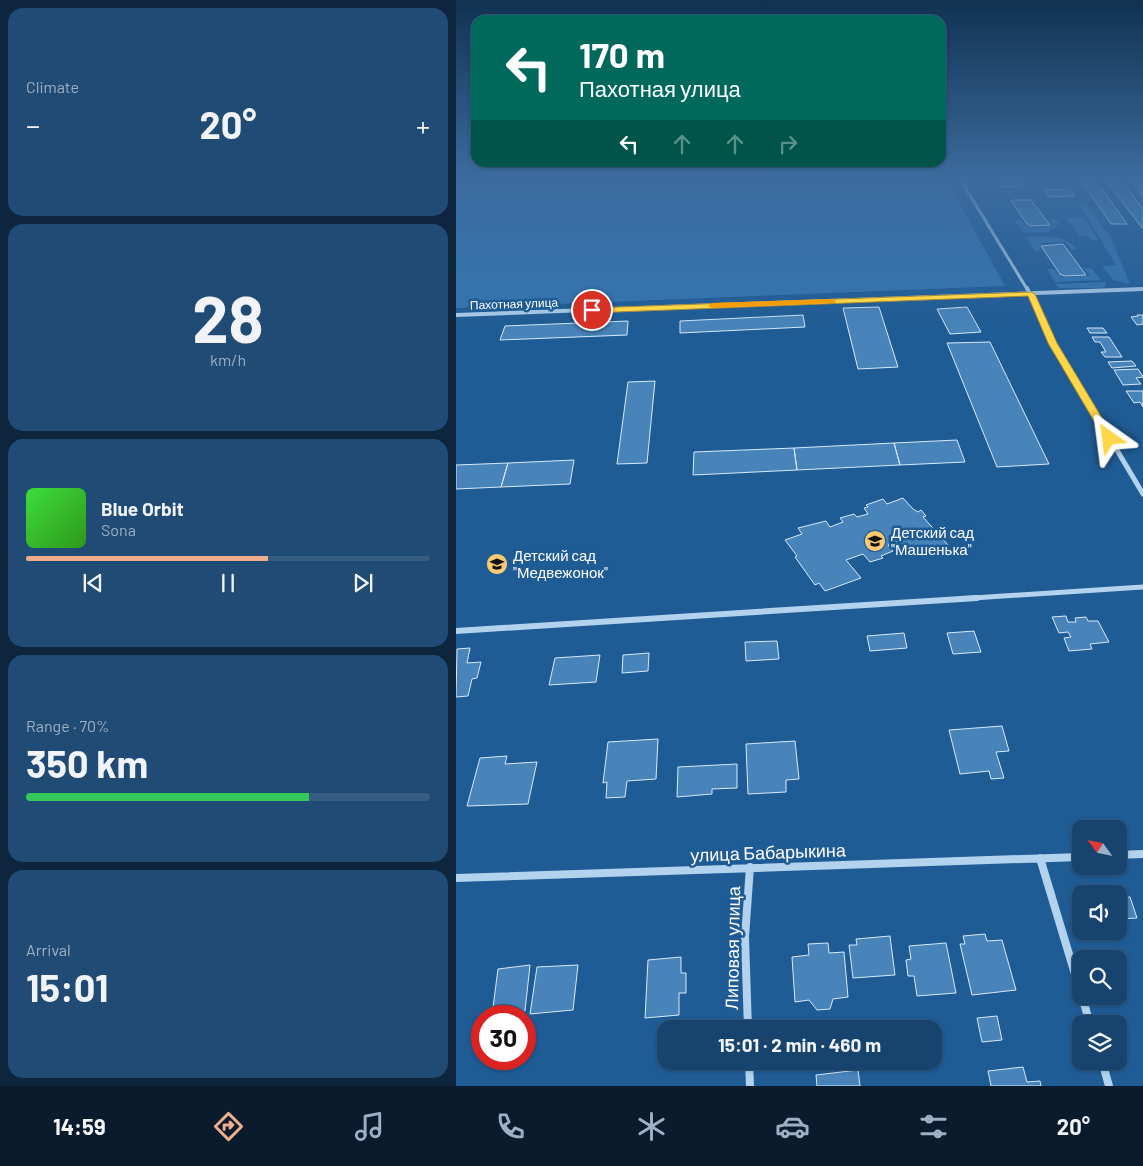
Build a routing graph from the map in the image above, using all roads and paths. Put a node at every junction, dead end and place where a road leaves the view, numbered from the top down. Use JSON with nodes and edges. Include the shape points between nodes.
{"nodes":[{"id":1,"x":991,"y":230,"type":"edge"},
{"id":2,"x":1143,"y":289,"type":"edge"},
{"id":3,"x":1031,"y":294,"type":"junction"},
{"id":4,"x":456,"y":315,"type":"edge"},
{"id":5,"x":1143,"y":494,"type":"edge"},
{"id":6,"x":1143,"y":588,"type":"edge"},
{"id":7,"x":456,"y":631,"type":"edge"},
{"id":8,"x":1143,"y":854,"type":"edge"},
{"id":9,"x":1127,"y":855,"type":"edge"},
{"id":10,"x":1072,"y":857,"type":"edge"},
{"id":11,"x":1040,"y":858,"type":"junction"},
{"id":12,"x":750,"y":867,"type":"junction"},
{"id":13,"x":456,"y":878,"type":"edge"},
{"id":14,"x":1072,"y":965,"type":"edge"},
{"id":15,"x":748,"y":1020,"type":"edge"},
{"id":16,"x":749,"y":1070,"type":"edge"},
{"id":17,"x":1105,"y":1070,"type":"edge"},
{"id":18,"x":750,"y":1086,"type":"edge"},
{"id":19,"x":1109,"y":1086,"type":"edge"}],
"edges":[{"from":1,"to":3,"type":"street"},
{"from":2,"to":3,"type":"street","name":"Пахотная улица"},
{"from":3,"to":4,"type":"street","name":"Пахотная улица"},
{"from":3,"to":5,"type":"street","via":[[1052,343]]},
{"from":6,"to":7,"type":"street"},
{"from":8,"to":9,"type":"street"},
{"from":10,"to":11,"type":"street","name":"улица Бабарыкина"},
{"from":11,"to":12,"type":"street","name":"улица Бабарыкина"},
{"from":11,"to":14,"type":"street"},
{"from":12,"to":13,"type":"street","name":"улица Бабарыкина"},
{"from":12,"to":15,"type":"street","name":"Липовая улица","via":[[745,937]]},
{"from":16,"to":18,"type":"street"},
{"from":17,"to":19,"type":"street"}]}
